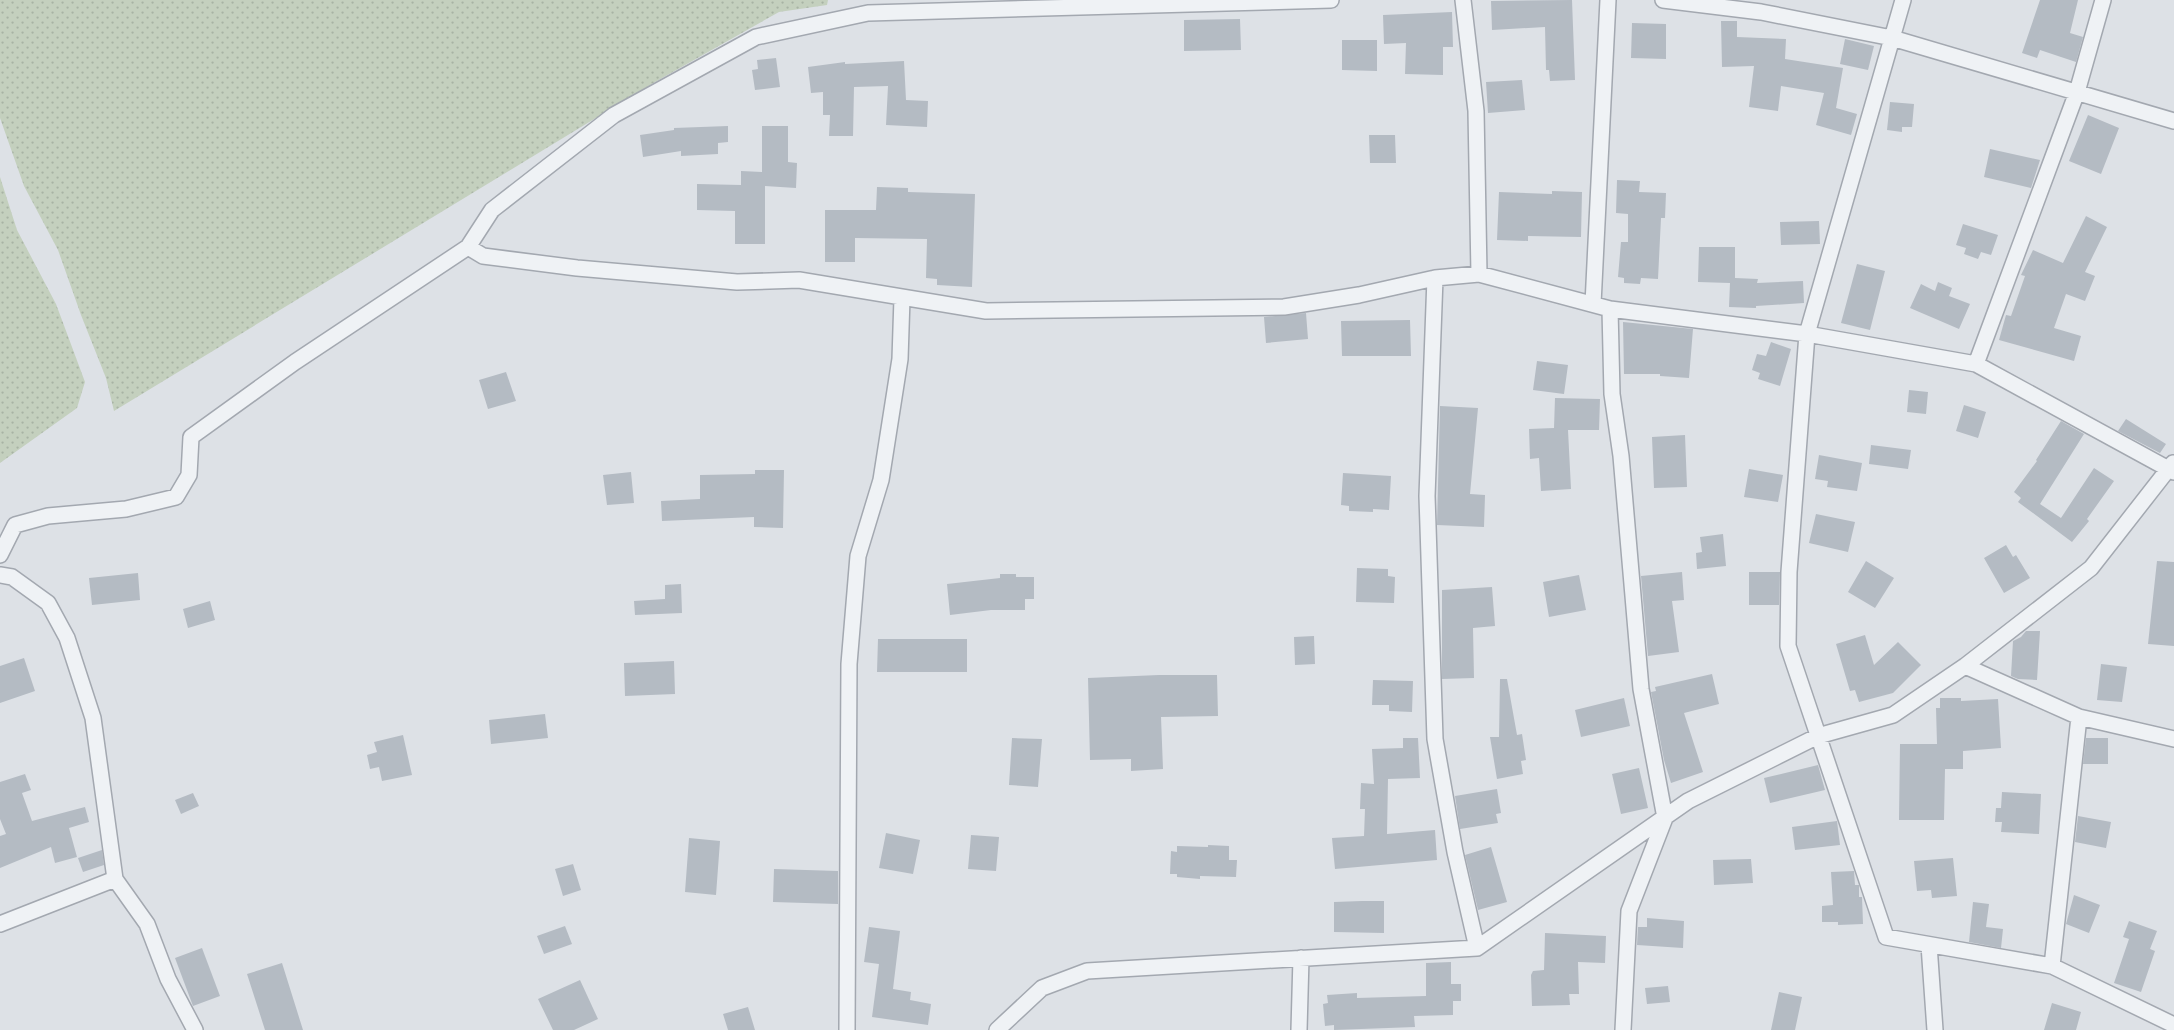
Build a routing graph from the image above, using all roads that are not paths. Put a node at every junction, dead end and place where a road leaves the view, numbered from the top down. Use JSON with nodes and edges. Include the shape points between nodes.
{"nodes":[{"id":1,"x":1331,"y":0,"type":"edge"},
{"id":2,"x":1463,"y":0,"type":"edge"},
{"id":3,"x":1608,"y":0,"type":"edge"},
{"id":4,"x":1663,"y":0,"type":"edge"},
{"id":5,"x":1903,"y":0,"type":"edge"},
{"id":6,"x":2103,"y":0,"type":"edge"},
{"id":7,"x":1307,"y":1,"type":"edge"},
{"id":8,"x":867,"y":6,"type":"edge"},
{"id":9,"x":1892,"y":38,"type":"junction"},
{"id":10,"x":2077,"y":92,"type":"junction"},
{"id":11,"x":2174,"y":121,"type":"edge"},
{"id":12,"x":468,"y":247,"type":"junction"},
{"id":13,"x":1479,"y":274,"type":"junction"},
{"id":14,"x":1435,"y":278,"type":"junction"},
{"id":15,"x":902,"y":298,"type":"junction"},
{"id":16,"x":1593,"y":304,"type":"junction"},
{"id":17,"x":1610,"y":309,"type":"junction"},
{"id":18,"x":1807,"y":334,"type":"junction"},
{"id":19,"x":1976,"y":364,"type":"junction"},
{"id":20,"x":2172,"y":468,"type":"edge"},
{"id":21,"x":0,"y":555,"type":"edge"},
{"id":22,"x":0,"y":575,"type":"edge"},
{"id":23,"x":1965,"y":666,"type":"junction"},
{"id":24,"x":2079,"y":717,"type":"junction"},
{"id":25,"x":1818,"y":736,"type":"junction"},
{"id":26,"x":2174,"y":739,"type":"edge"},
{"id":27,"x":1665,"y":818,"type":"junction"},
{"id":28,"x":115,"y":879,"type":"junction"},
{"id":29,"x":0,"y":924,"type":"edge"},
{"id":30,"x":1928,"y":945,"type":"junction"},
{"id":31,"x":1477,"y":948,"type":"junction"},
{"id":32,"x":1301,"y":958,"type":"junction"},
{"id":33,"x":2052,"y":966,"type":"junction"},
{"id":34,"x":2174,"y":1025,"type":"edge"},
{"id":35,"x":195,"y":1030,"type":"edge"},
{"id":36,"x":847,"y":1030,"type":"edge"},
{"id":37,"x":997,"y":1030,"type":"edge"},
{"id":38,"x":1299,"y":1030,"type":"edge"},
{"id":39,"x":1623,"y":1030,"type":"edge"},
{"id":40,"x":1935,"y":1030,"type":"edge"}],
"edges":[{"from":1,"to":7,"type":"street"},
{"from":2,"to":13,"type":"street","via":[[1476,111]]},
{"from":3,"to":16,"type":"street"},
{"from":4,"to":9,"type":"street","via":[[1761,12]]},
{"from":5,"to":9,"type":"street"},
{"from":6,"to":10,"type":"street"},
{"from":7,"to":8,"type":"street"},
{"from":8,"to":12,"type":"street","via":[[756,37],[614,115],[492,210]]},
{"from":9,"to":10,"type":"street"},
{"from":9,"to":18,"type":"street"},
{"from":10,"to":11,"type":"street"},
{"from":10,"to":19,"type":"street"},
{"from":12,"to":15,"type":"street","via":[[484,256],[577,268],[738,282],[799,280]]},
{"from":12,"to":21,"type":"street","via":[[302,357],[191,437],[189,475],[176,497],[126,509],[48,516],[15,526]]},
{"from":13,"to":14,"type":"street"},
{"from":13,"to":16,"type":"street"},
{"from":14,"to":15,"type":"street","via":[[1284,307],[986,311]]},
{"from":14,"to":31,"type":"street","via":[[1427,496],[1435,739]]},
{"from":15,"to":36,"type":"street","via":[[900,359],[881,480],[858,556],[849,664]]},
{"from":16,"to":17,"type":"street"},
{"from":17,"to":18,"type":"street"},
{"from":17,"to":27,"type":"street","via":[[1612,394],[1621,456],[1641,689]]},
{"from":18,"to":19,"type":"street"},
{"from":18,"to":25,"type":"street","via":[[1789,572],[1788,646]]},
{"from":19,"to":20,"type":"street"},
{"from":20,"to":23,"type":"street","via":[[2091,568]]},
{"from":22,"to":28,"type":"street","via":[[12,577],[48,603],[67,638],[93,718]]},
{"from":23,"to":24,"type":"street"},
{"from":23,"to":25,"type":"street","via":[[1893,715]]},
{"from":24,"to":26,"type":"street"},
{"from":24,"to":33,"type":"street"},
{"from":25,"to":27,"type":"street","via":[[1688,801]]},
{"from":25,"to":30,"type":"street","via":[[1886,937]]},
{"from":27,"to":31,"type":"street"},
{"from":27,"to":39,"type":"street","via":[[1629,911]]},
{"from":28,"to":29,"type":"street"},
{"from":28,"to":35,"type":"street","via":[[147,924],[168,980]]},
{"from":30,"to":33,"type":"street"},
{"from":30,"to":40,"type":"street"},
{"from":31,"to":32,"type":"street"},
{"from":32,"to":37,"type":"street","via":[[1087,971],[1042,988]]},
{"from":32,"to":38,"type":"street"},
{"from":33,"to":34,"type":"street"}]}
